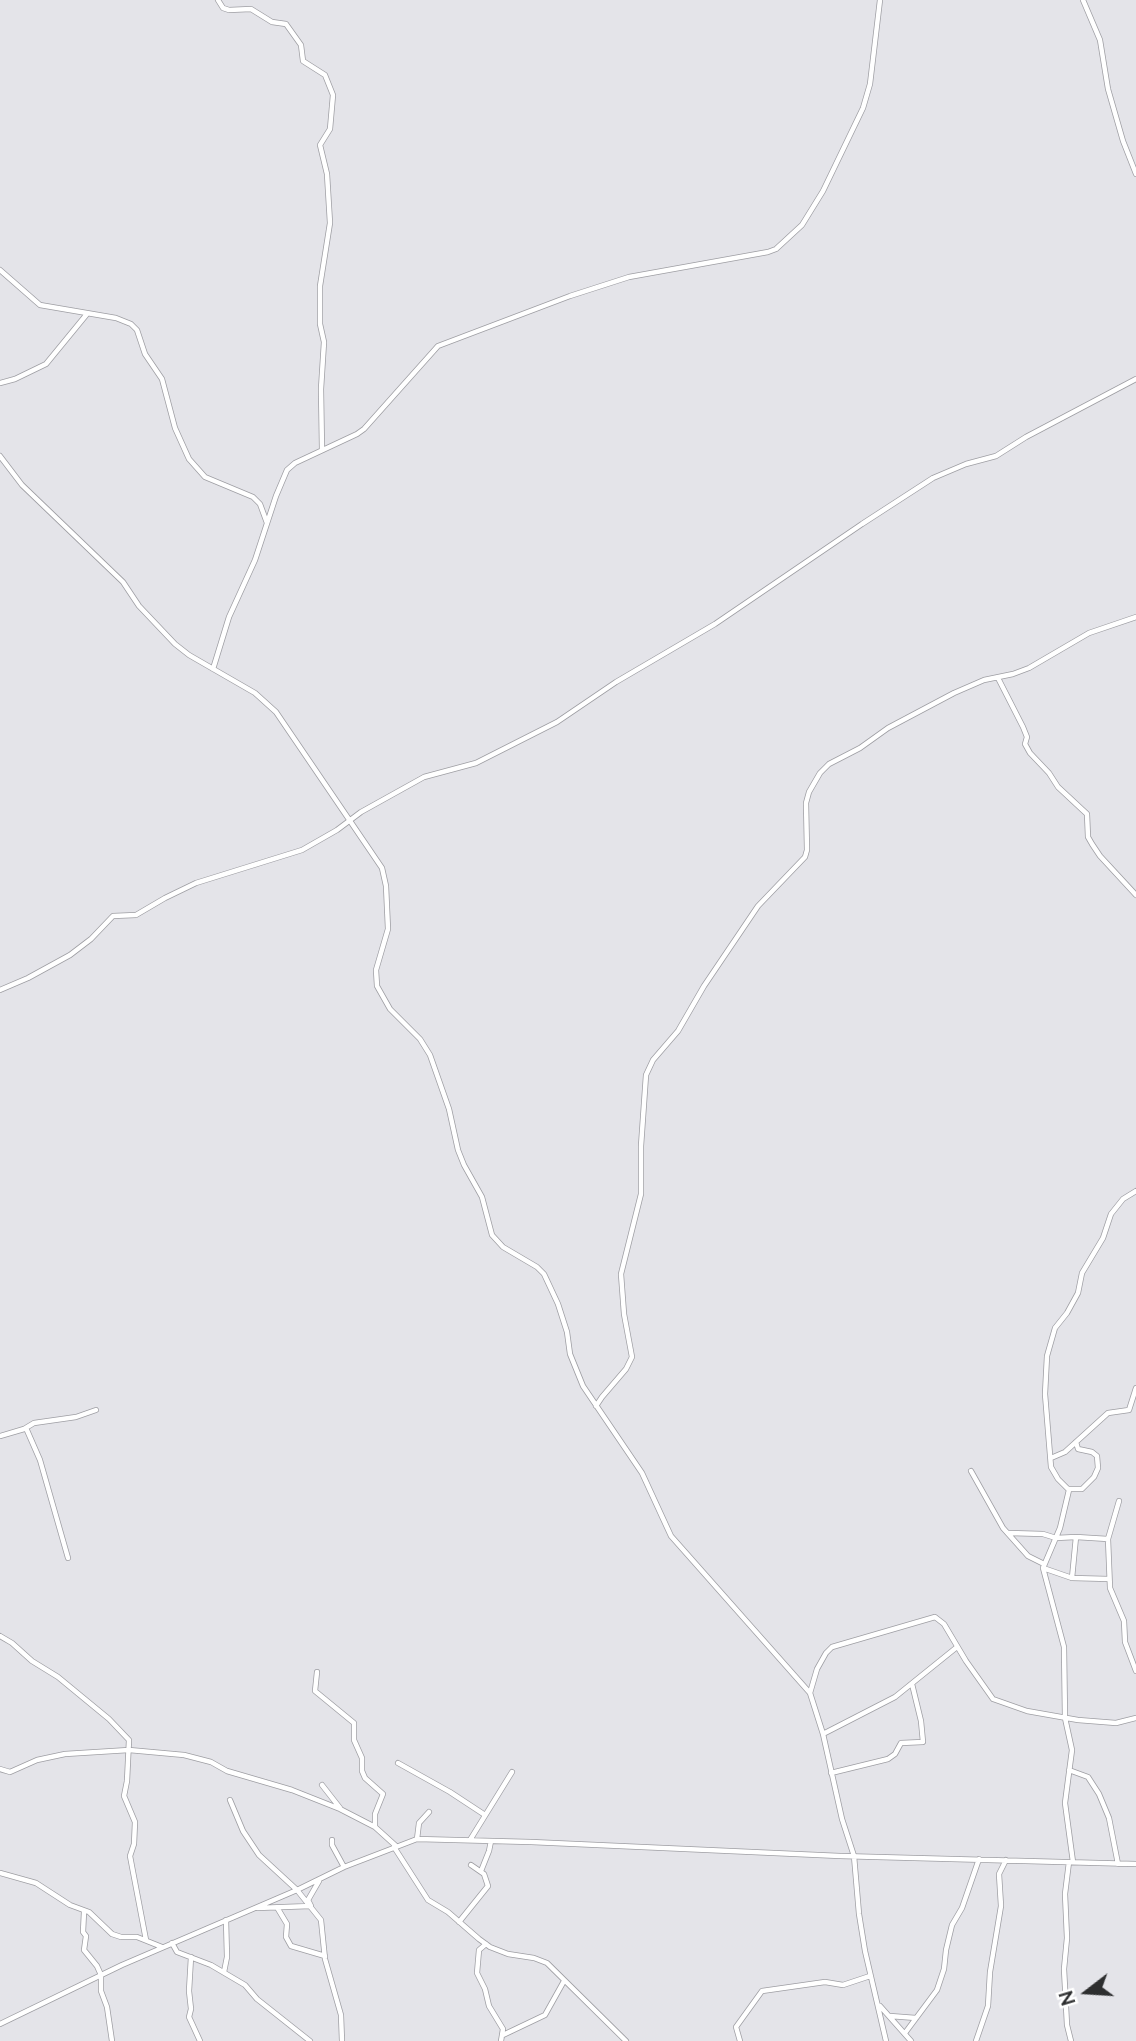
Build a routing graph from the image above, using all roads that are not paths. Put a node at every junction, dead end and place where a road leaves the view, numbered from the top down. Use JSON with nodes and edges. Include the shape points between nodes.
{"nodes":[{"id":1,"x":218,"y":0,"type":"edge"},
{"id":2,"x":880,"y":0,"type":"edge"},
{"id":3,"x":1083,"y":0,"type":"edge"},
{"id":4,"x":1136,"y":174,"type":"edge"},
{"id":5,"x":0,"y":270,"type":"edge"},
{"id":6,"x":87,"y":314,"type":"junction"},
{"id":7,"x":1136,"y":379,"type":"edge"},
{"id":8,"x":0,"y":383,"type":"edge"},
{"id":9,"x":322,"y":450,"type":"junction"},
{"id":10,"x":0,"y":456,"type":"edge"},
{"id":11,"x":267,"y":524,"type":"junction"},
{"id":12,"x":1136,"y":617,"type":"edge"},
{"id":13,"x":213,"y":669,"type":"junction"},
{"id":14,"x":998,"y":678,"type":"junction"},
{"id":15,"x":349,"y":820,"type":"junction"},
{"id":16,"x":1136,"y":895,"type":"edge"},
{"id":17,"x":0,"y":990,"type":"edge"},
{"id":18,"x":1136,"y":1191,"type":"edge"},
{"id":19,"x":1136,"y":1388,"type":"edge"},
{"id":20,"x":596,"y":1407,"type":"junction"},
{"id":21,"x":96,"y":1410,"type":"dead end"},
{"id":22,"x":26,"y":1428,"type":"junction"},
{"id":23,"x":0,"y":1436,"type":"edge"},
{"id":24,"x":1076,"y":1442,"type":"junction"},
{"id":25,"x":1051,"y":1458,"type":"junction"},
{"id":26,"x":971,"y":1471,"type":"dead end"},
{"id":27,"x":1069,"y":1489,"type":"junction"},
{"id":28,"x":1119,"y":1501,"type":"dead end"},
{"id":29,"x":1007,"y":1533,"type":"junction"},
{"id":30,"x":1076,"y":1537,"type":"junction"},
{"id":31,"x":1056,"y":1538,"type":"junction"},
{"id":32,"x":1108,"y":1539,"type":"junction"},
{"id":33,"x":68,"y":1558,"type":"dead end"},
{"id":34,"x":1044,"y":1566,"type":"junction"},
{"id":35,"x":1072,"y":1578,"type":"junction"},
{"id":36,"x":1109,"y":1578,"type":"junction"},
{"id":37,"x":0,"y":1636,"type":"edge"},
{"id":38,"x":957,"y":1647,"type":"junction"},
{"id":39,"x":1136,"y":1671,"type":"edge"},
{"id":40,"x":317,"y":1672,"type":"dead end"},
{"id":41,"x":912,"y":1684,"type":"junction"},
{"id":42,"x":810,"y":1693,"type":"junction"},
{"id":43,"x":1065,"y":1718,"type":"junction"},
{"id":44,"x":1136,"y":1718,"type":"edge"},
{"id":45,"x":823,"y":1734,"type":"junction"},
{"id":46,"x":129,"y":1750,"type":"junction"},
{"id":47,"x":398,"y":1763,"type":"dead end"},
{"id":48,"x":0,"y":1769,"type":"edge"},
{"id":49,"x":1069,"y":1770,"type":"junction"},
{"id":50,"x":512,"y":1772,"type":"dead end"},
{"id":51,"x":831,"y":1773,"type":"junction"},
{"id":52,"x":322,"y":1785,"type":"dead end"},
{"id":53,"x":230,"y":1800,"type":"dead end"},
{"id":54,"x":340,"y":1809,"type":"junction"},
{"id":55,"x":429,"y":1812,"type":"dead end"},
{"id":56,"x":485,"y":1815,"type":"junction"},
{"id":57,"x":375,"y":1827,"type":"junction"},
{"id":58,"x":417,"y":1839,"type":"junction"},
{"id":59,"x":332,"y":1840,"type":"dead end"},
{"id":60,"x":470,"y":1841,"type":"junction"},
{"id":61,"x":491,"y":1841,"type":"junction"},
{"id":62,"x":395,"y":1847,"type":"junction"},
{"id":63,"x":854,"y":1856,"type":"junction"},
{"id":64,"x":979,"y":1859,"type":"junction"},
{"id":65,"x":1006,"y":1860,"type":"junction"},
{"id":66,"x":1071,"y":1862,"type":"junction"},
{"id":67,"x":1118,"y":1864,"type":"junction"},
{"id":68,"x":1136,"y":1864,"type":"edge"},
{"id":69,"x":471,"y":1865,"type":"dead end"},
{"id":70,"x":344,"y":1867,"type":"junction"},
{"id":71,"x":481,"y":1871,"type":"junction"},
{"id":72,"x":0,"y":1874,"type":"edge"},
{"id":73,"x":320,"y":1878,"type":"junction"},
{"id":74,"x":297,"y":1890,"type":"junction"},
{"id":75,"x":311,"y":1906,"type":"junction"},
{"id":76,"x":253,"y":1908,"type":"junction"},
{"id":77,"x":278,"y":1909,"type":"junction"},
{"id":78,"x":85,"y":1912,"type":"junction"},
{"id":79,"x":226,"y":1920,"type":"junction"},
{"id":80,"x":459,"y":1922,"type":"junction"},
{"id":81,"x":146,"y":1940,"type":"junction"},
{"id":82,"x":172,"y":1944,"type":"junction"},
{"id":83,"x":486,"y":1944,"type":"junction"},
{"id":84,"x":163,"y":1947,"type":"junction"},
{"id":85,"x":325,"y":1956,"type":"junction"},
{"id":86,"x":191,"y":1957,"type":"junction"},
{"id":87,"x":224,"y":1972,"type":"junction"},
{"id":88,"x":101,"y":1975,"type":"junction"},
{"id":89,"x":870,"y":1976,"type":"junction"},
{"id":90,"x":564,"y":1981,"type":"junction"},
{"id":91,"x":879,"y":2006,"type":"junction"},
{"id":92,"x":890,"y":2016,"type":"junction"},
{"id":93,"x":916,"y":2018,"type":"junction"},
{"id":94,"x":0,"y":2024,"type":"edge"},
{"id":95,"x":905,"y":2033,"type":"junction"},
{"id":96,"x":502,"y":2038,"type":"edge"},
{"id":97,"x":113,"y":2041,"type":"edge"},
{"id":98,"x":200,"y":2041,"type":"edge"},
{"id":99,"x":310,"y":2041,"type":"edge"},
{"id":100,"x":342,"y":2041,"type":"edge"},
{"id":101,"x":626,"y":2041,"type":"edge"},
{"id":102,"x":740,"y":2041,"type":"edge"},
{"id":103,"x":886,"y":2041,"type":"edge"},
{"id":104,"x":911,"y":2041,"type":"edge"},
{"id":105,"x":976,"y":2041,"type":"edge"},
{"id":106,"x":1071,"y":2041,"type":"edge"}],
"edges":[{"from":1,"to":9,"type":"street","via":[[223,8],[251,9],[290,27],[301,45],[303,61],[325,75],[333,95],[330,129],[320,145],[330,223],[320,286]]},
{"from":2,"to":9,"type":"street","via":[[863,108],[810,215],[783,243],[768,252],[629,277],[443,343],[364,429]]},
{"from":3,"to":4,"type":"street","via":[[1100,40],[1108,89]]},
{"from":5,"to":6,"type":"street","via":[[40,305]]},
{"from":6,"to":8,"type":"street","via":[[46,365]]},
{"from":6,"to":11,"type":"street","via":[[125,320],[137,330],[145,354],[162,379],[174,428],[189,459],[205,477],[253,497]]},
{"from":7,"to":15,"type":"street","via":[[996,456],[933,478],[715,624],[557,722],[476,763],[424,778]]},
{"from":9,"to":11,"type":"street","via":[[287,470]]},
{"from":10,"to":13,"type":"street","via":[[25,487],[123,582],[175,644]]},
{"from":11,"to":13,"type":"street"},
{"from":12,"to":14,"type":"street"},
{"from":13,"to":15,"type":"street","via":[[247,687],[276,712]]},
{"from":14,"to":16,"type":"street","via":[[1030,752],[1087,814],[1092,844]]},
{"from":14,"to":20,"type":"street","via":[[936,702],[823,769],[806,803],[805,857],[758,906],[678,1031],[650,1063],[642,1100],[641,1194],[621,1274],[632,1357]]},
{"from":15,"to":17,"type":"street","via":[[294,854],[196,883],[136,915],[113,916],[70,955]]},
{"from":15,"to":20,"type":"street","via":[[385,878],[387,929],[376,975],[381,994],[428,1051],[460,1156],[482,1197],[492,1235],[544,1274],[565,1324],[573,1364]]},
{"from":18,"to":25,"type":"street","via":[[1111,1214],[1082,1273],[1078,1293],[1049,1345],[1045,1389]]},
{"from":19,"to":24,"type":"street","via":[[1129,1410],[1108,1413]]},
{"from":20,"to":42,"type":"street","via":[[642,1473],[671,1536]]},
{"from":21,"to":22,"type":"street"},
{"from":22,"to":23,"type":"street"},
{"from":22,"to":33,"type":"street"},
{"from":24,"to":25,"type":"street"},
{"from":24,"to":27,"type":"street","via":[[1078,1449],[1097,1456],[1098,1468],[1082,1489]]},
{"from":25,"to":27,"type":"street","via":[[1055,1476]]},
{"from":26,"to":29,"type":"street"},
{"from":27,"to":31,"type":"street"},
{"from":28,"to":32,"type":"street"},
{"from":29,"to":31,"type":"street"},
{"from":29,"to":34,"type":"street"},
{"from":30,"to":31,"type":"street"},
{"from":30,"to":32,"type":"street"},
{"from":30,"to":35,"type":"street"},
{"from":31,"to":34,"type":"street"},
{"from":32,"to":36,"type":"street"},
{"from":34,"to":35,"type":"street"},
{"from":34,"to":43,"type":"street","via":[[1064,1647]]},
{"from":35,"to":36,"type":"street"},
{"from":36,"to":39,"type":"street"},
{"from":37,"to":46,"type":"street","via":[[109,1719],[129,1740]]},
{"from":38,"to":41,"type":"street"},
{"from":38,"to":42,"type":"street","via":[[935,1617],[840,1644],[826,1653]]},
{"from":38,"to":43,"type":"street","via":[[993,1699]]},
{"from":40,"to":57,"type":"street","via":[[315,1691],[355,1723],[362,1771],[369,1784],[383,1794]]},
{"from":41,"to":45,"type":"street"},
{"from":41,"to":51,"type":"street","via":[[923,1742],[901,1743],[888,1759]]},
{"from":42,"to":45,"type":"street"},
{"from":43,"to":44,"type":"street","via":[[1116,1723]]},
{"from":43,"to":49,"type":"street","via":[[1071,1745]]},
{"from":45,"to":51,"type":"street"},
{"from":46,"to":48,"type":"street","via":[[65,1754],[9,1772]]},
{"from":46,"to":54,"type":"street","via":[[211,1762]]},
{"from":46,"to":81,"type":"street","via":[[124,1796],[135,1822],[130,1856]]},
{"from":47,"to":56,"type":"street"},
{"from":49,"to":66,"type":"street","via":[[1065,1803]]},
{"from":49,"to":67,"type":"street","via":[[1088,1777],[1099,1794]]},
{"from":50,"to":56,"type":"street"},
{"from":51,"to":63,"type":"street"},
{"from":52,"to":54,"type":"street"},
{"from":53,"to":74,"type":"street","via":[[250,1844]]},
{"from":54,"to":57,"type":"street"},
{"from":55,"to":58,"type":"street","via":[[419,1823]]},
{"from":56,"to":60,"type":"street"},
{"from":57,"to":62,"type":"street"},
{"from":58,"to":60,"type":"street"},
{"from":58,"to":62,"type":"street"},
{"from":59,"to":70,"type":"street"},
{"from":60,"to":61,"type":"street"},
{"from":61,"to":63,"type":"street"},
{"from":61,"to":71,"type":"street"},
{"from":62,"to":70,"type":"street"},
{"from":62,"to":80,"type":"street","via":[[428,1900]]},
{"from":63,"to":64,"type":"street"},
{"from":63,"to":89,"type":"street"},
{"from":64,"to":65,"type":"street"},
{"from":64,"to":93,"type":"street","via":[[952,1926],[941,1979]]},
{"from":65,"to":66,"type":"street"},
{"from":65,"to":105,"type":"street","via":[[999,1874],[1001,1906],[988,2006]]},
{"from":66,"to":67,"type":"street"},
{"from":66,"to":106,"type":"street","via":[[1065,1894],[1064,1969]]},
{"from":67,"to":68,"type":"street"},
{"from":69,"to":71,"type":"street"},
{"from":70,"to":73,"type":"street"},
{"from":71,"to":80,"type":"street","via":[[487,1888]]},
{"from":72,"to":78,"type":"street","via":[[36,1883]]},
{"from":73,"to":74,"type":"street"},
{"from":73,"to":75,"type":"street","via":[[308,1900]]},
{"from":74,"to":75,"type":"street"},
{"from":74,"to":76,"type":"street"},
{"from":75,"to":77,"type":"street"},
{"from":75,"to":85,"type":"street","via":[[321,1920]]},
{"from":76,"to":77,"type":"street"},
{"from":76,"to":79,"type":"street"},
{"from":77,"to":85,"type":"street","via":[[287,1924],[285,1935],[291,1946]]},
{"from":78,"to":81,"type":"street","via":[[112,1934]]},
{"from":78,"to":88,"type":"street","via":[[84,1950]]},
{"from":79,"to":82,"type":"street"},
{"from":79,"to":87,"type":"street"},
{"from":80,"to":83,"type":"street"},
{"from":81,"to":84,"type":"street"},
{"from":82,"to":84,"type":"street"},
{"from":82,"to":86,"type":"street","via":[[177,1952]]},
{"from":83,"to":90,"type":"street","via":[[547,1963]]},
{"from":83,"to":96,"type":"street","via":[[480,1950],[477,1973],[503,2029]]},
{"from":84,"to":88,"type":"street"},
{"from":85,"to":100,"type":"street","via":[[341,2015]]},
{"from":86,"to":87,"type":"street"},
{"from":86,"to":98,"type":"street","via":[[189,2017]]},
{"from":87,"to":99,"type":"street"},
{"from":88,"to":94,"type":"street"},
{"from":88,"to":97,"type":"street"},
{"from":89,"to":91,"type":"street"},
{"from":89,"to":102,"type":"street","via":[[843,1985],[825,1982],[762,1991],[736,2027]]},
{"from":90,"to":96,"type":"street","via":[[545,2015]]},
{"from":90,"to":101,"type":"street"},
{"from":91,"to":92,"type":"street"},
{"from":91,"to":103,"type":"street"},
{"from":92,"to":93,"type":"street"},
{"from":92,"to":95,"type":"street"},
{"from":93,"to":95,"type":"street"},
{"from":95,"to":104,"type":"street"}]}
